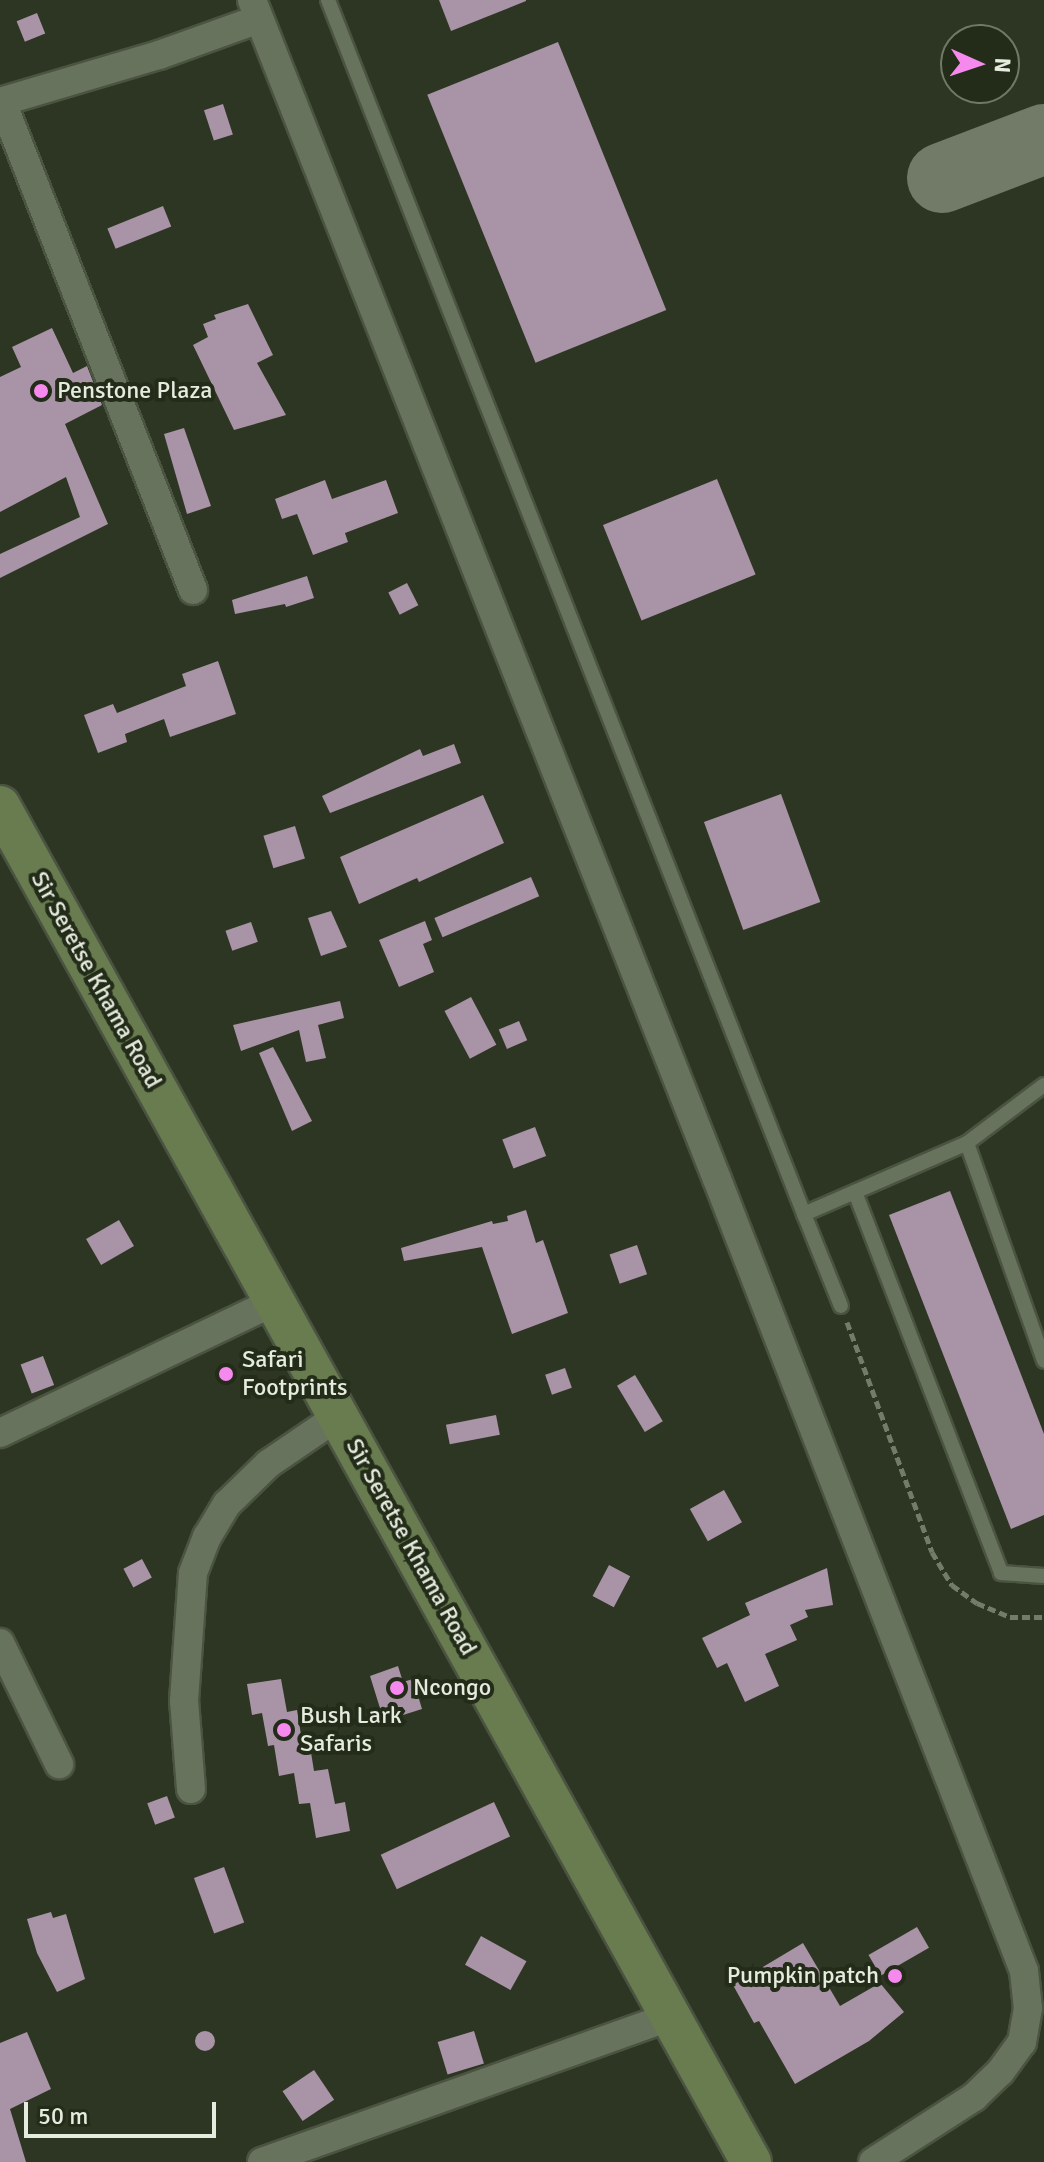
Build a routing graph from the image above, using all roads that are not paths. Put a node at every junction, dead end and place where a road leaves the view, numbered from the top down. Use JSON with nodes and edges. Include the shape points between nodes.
{"nodes":[{"id":1,"x":328,"y":0,"type":"edge"},
{"id":2,"x":255,"y":10,"type":"edge"},
{"id":3,"x":1,"y":102,"type":"edge"},
{"id":4,"x":193,"y":590,"type":"dead end"},
{"id":5,"x":0,"y":806,"type":"edge"},
{"id":6,"x":1044,"y":1085,"type":"edge"},
{"id":7,"x":967,"y":1143,"type":"junction"},
{"id":8,"x":855,"y":1192,"type":"junction"},
{"id":9,"x":804,"y":1214,"type":"junction"},
{"id":10,"x":273,"y":1302,"type":"junction"},
{"id":11,"x":841,"y":1306,"type":"road end"},
{"id":12,"x":1044,"y":1361,"type":"edge"},
{"id":13,"x":337,"y":1417,"type":"junction"},
{"id":14,"x":0,"y":1433,"type":"edge"},
{"id":15,"x":1044,"y":1576,"type":"edge"},
{"id":16,"x":0,"y":1643,"type":"edge"},
{"id":17,"x":59,"y":1764,"type":"dead end"},
{"id":18,"x":191,"y":1789,"type":"dead end"},
{"id":19,"x":671,"y":2016,"type":"junction"},
{"id":20,"x":262,"y":2162,"type":"edge"},
{"id":21,"x":751,"y":2162,"type":"edge"},
{"id":22,"x":873,"y":2162,"type":"edge"}],
"edges":[{"from":1,"to":9,"type":"lane"},
{"from":2,"to":3,"type":"street","via":[[159,55]]},
{"from":2,"to":22,"type":"street","via":[[1024,1971],[1028,2008],[1022,2042],[1000,2072],[974,2097]]},
{"from":3,"to":4,"type":"street"},
{"from":5,"to":10,"type":"main road","name":"Sir Seretse Khama Road"},
{"from":6,"to":7,"type":"lane"},
{"from":7,"to":8,"type":"lane"},
{"from":7,"to":12,"type":"lane"},
{"from":8,"to":9,"type":"lane"},
{"from":8,"to":15,"type":"lane","via":[[1001,1573]]},
{"from":9,"to":11,"type":"lane"},
{"from":10,"to":13,"type":"main road","name":"Sir Seretse Khama Road"},
{"from":10,"to":14,"type":"street"},
{"from":13,"to":18,"type":"street","via":[[268,1464],[227,1504],[197,1561],[184,1701]]},
{"from":13,"to":19,"type":"main road","name":"Sir Seretse Khama Road"},
{"from":16,"to":17,"type":"street"},
{"from":19,"to":20,"type":"street"},
{"from":19,"to":21,"type":"main road","name":"Sir Seretse Khama Road"}]}
